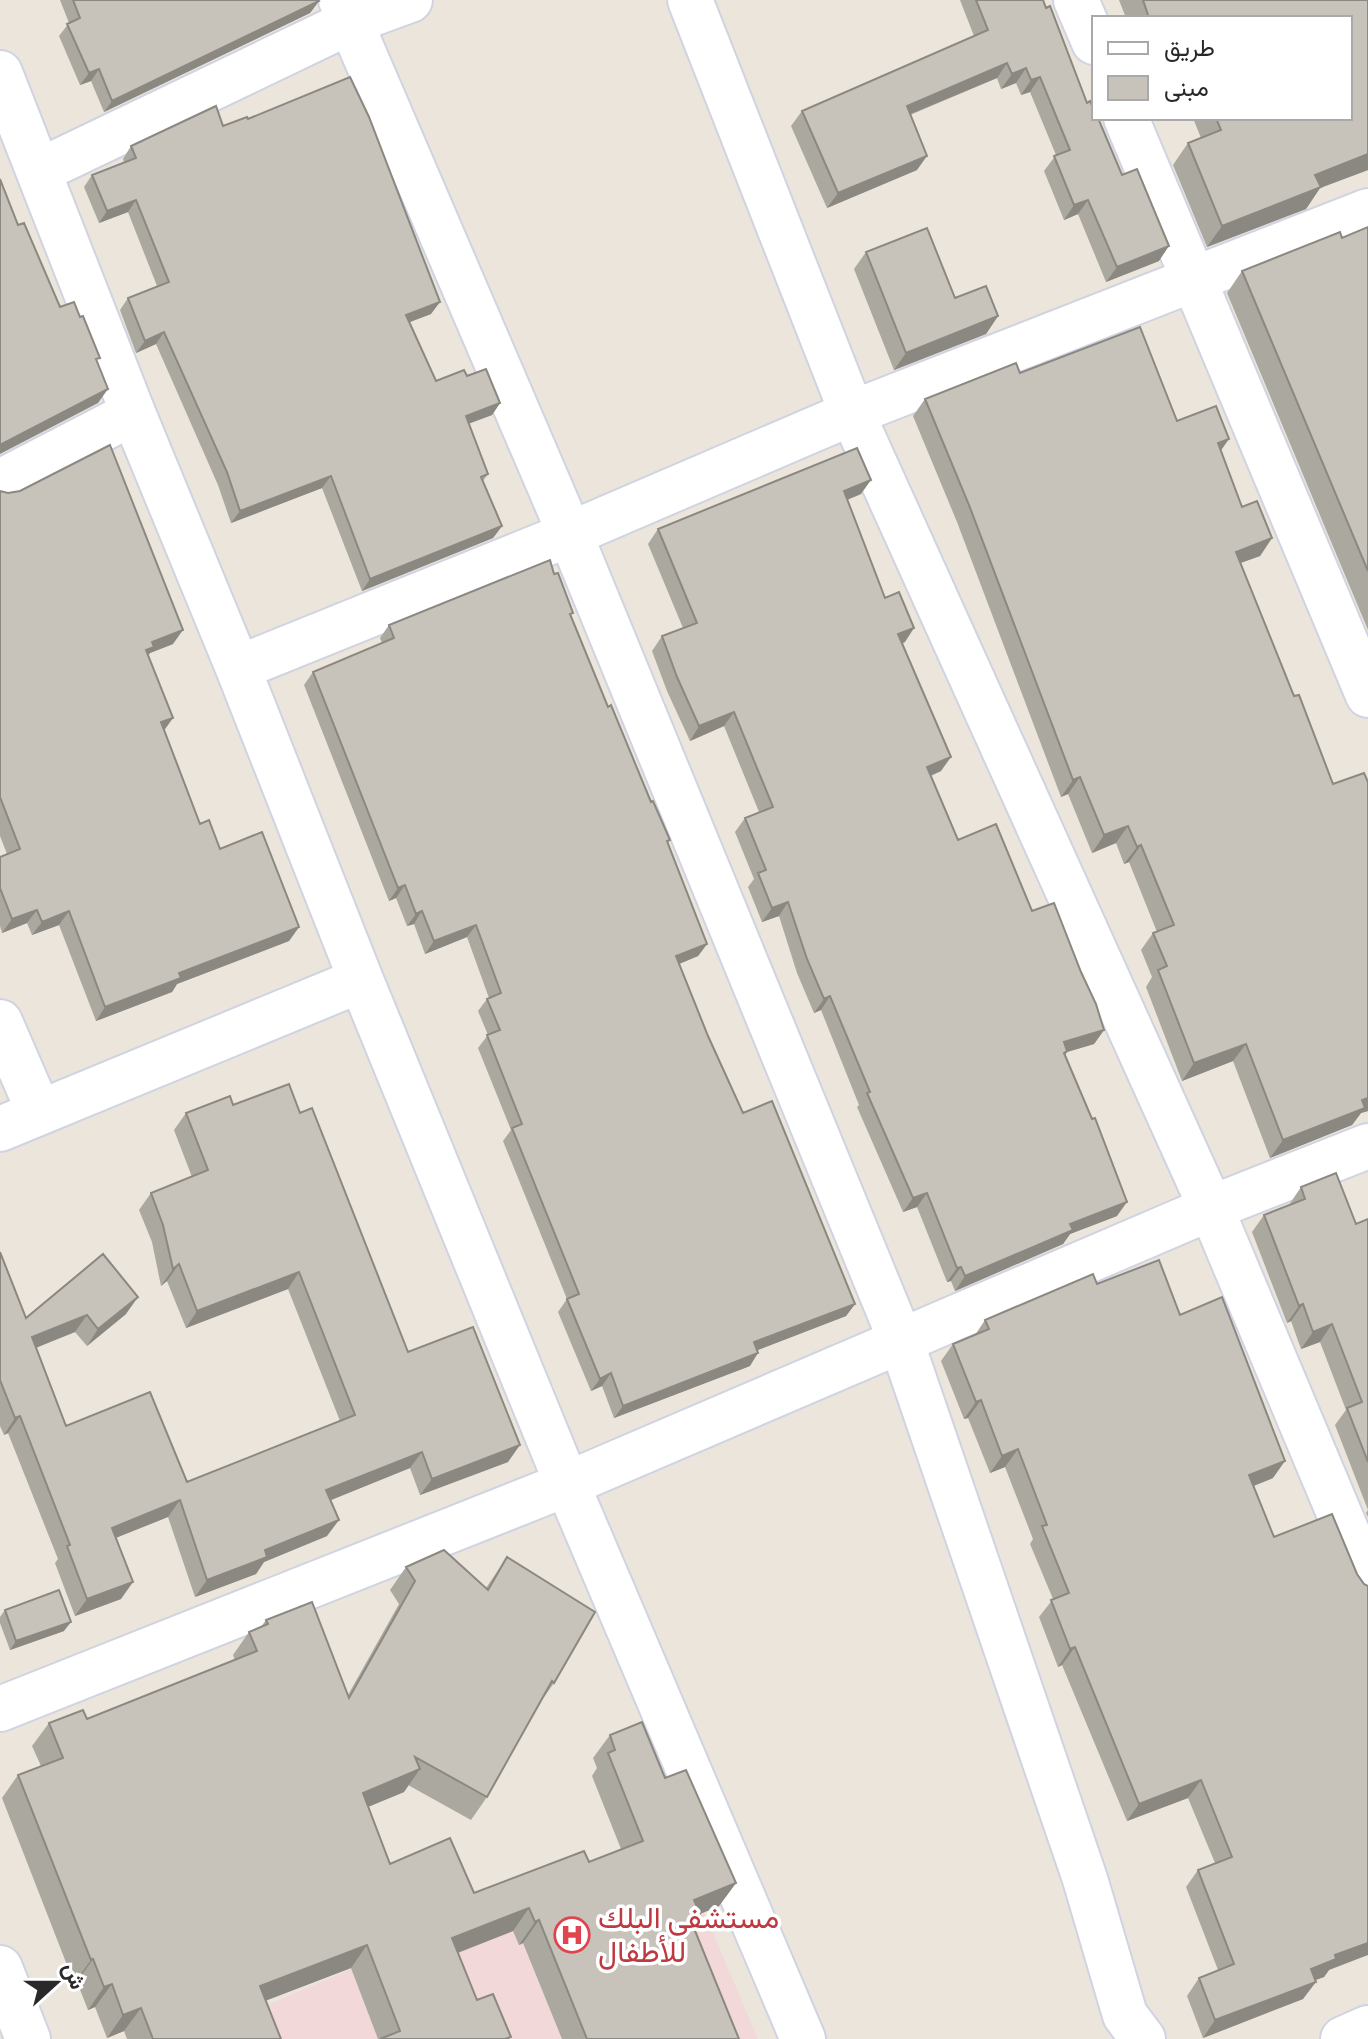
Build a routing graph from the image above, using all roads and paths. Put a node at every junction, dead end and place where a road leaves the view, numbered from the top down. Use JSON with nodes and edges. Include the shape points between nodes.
{"nodes":[{"id":1,"x":410,"y":0,"type":"edge"},
{"id":2,"x":690,"y":0,"type":"edge"},
{"id":3,"x":1076,"y":0,"type":"edge"},
{"id":4,"x":346,"y":11,"type":"edge"},
{"id":5,"x":1092,"y":37,"type":"edge"},
{"id":6,"x":0,"y":73,"type":"edge"},
{"id":7,"x":1127,"y":120,"type":"edge"},
{"id":8,"x":39,"y":171,"type":"junction"},
{"id":9,"x":1368,"y":211,"type":"edge"},
{"id":10,"x":1195,"y":281,"type":"junction"},
{"id":11,"x":133,"y":413,"type":"junction"},
{"id":12,"x":852,"y":413,"type":"junction"},
{"id":13,"x":0,"y":482,"type":"edge"},
{"id":14,"x":570,"y":534,"type":"junction"},
{"id":15,"x":238,"y":668,"type":"junction"},
{"id":16,"x":1368,"y":695,"type":"edge"},
{"id":17,"x":361,"y":980,"type":"junction"},
{"id":18,"x":0,"y":1022,"type":"edge"},
{"id":19,"x":19,"y":1120,"type":"edge"},
{"id":20,"x":1368,"y":1146,"type":"edge"},
{"id":21,"x":1211,"y":1208,"type":"junction"},
{"id":22,"x":901,"y":1341,"type":"junction"},
{"id":23,"x":567,"y":1484,"type":"junction"},
{"id":24,"x":1368,"y":1582,"type":"edge"},
{"id":25,"x":0,"y":1709,"type":"edge"},
{"id":26,"x":0,"y":1968,"type":"edge"},
{"id":27,"x":1368,"y":2028,"type":"edge"},
{"id":28,"x":28,"y":2039,"type":"edge"},
{"id":29,"x":803,"y":2039,"type":"edge"},
{"id":30,"x":1143,"y":2039,"type":"edge"},
{"id":31,"x":1343,"y":2039,"type":"edge"}],
"edges":[{"from":1,"to":4,"type":"street"},
{"from":2,"to":12,"type":"street"},
{"from":3,"to":5,"type":"street"},
{"from":4,"to":8,"type":"street"},
{"from":4,"to":14,"type":"street"},
{"from":6,"to":8,"type":"street"},
{"from":7,"to":10,"type":"street"},
{"from":8,"to":11,"type":"street"},
{"from":9,"to":10,"type":"street"},
{"from":10,"to":12,"type":"street"},
{"from":10,"to":16,"type":"street"},
{"from":11,"to":13,"type":"street"},
{"from":11,"to":15,"type":"street"},
{"from":12,"to":14,"type":"street"},
{"from":12,"to":21,"type":"street"},
{"from":14,"to":15,"type":"street"},
{"from":14,"to":22,"type":"street"},
{"from":15,"to":17,"type":"street"},
{"from":17,"to":19,"type":"street"},
{"from":17,"to":23,"type":"street"},
{"from":18,"to":19,"type":"street"},
{"from":20,"to":21,"type":"street"},
{"from":21,"to":22,"type":"street"},
{"from":21,"to":24,"type":"street"},
{"from":22,"to":23,"type":"street"},
{"from":22,"to":30,"type":"street","via":[[1085,1879],[1125,2015]]},
{"from":23,"to":25,"type":"street"},
{"from":23,"to":29,"type":"street"},
{"from":26,"to":28,"type":"street"},
{"from":27,"to":31,"type":"street"}]}
